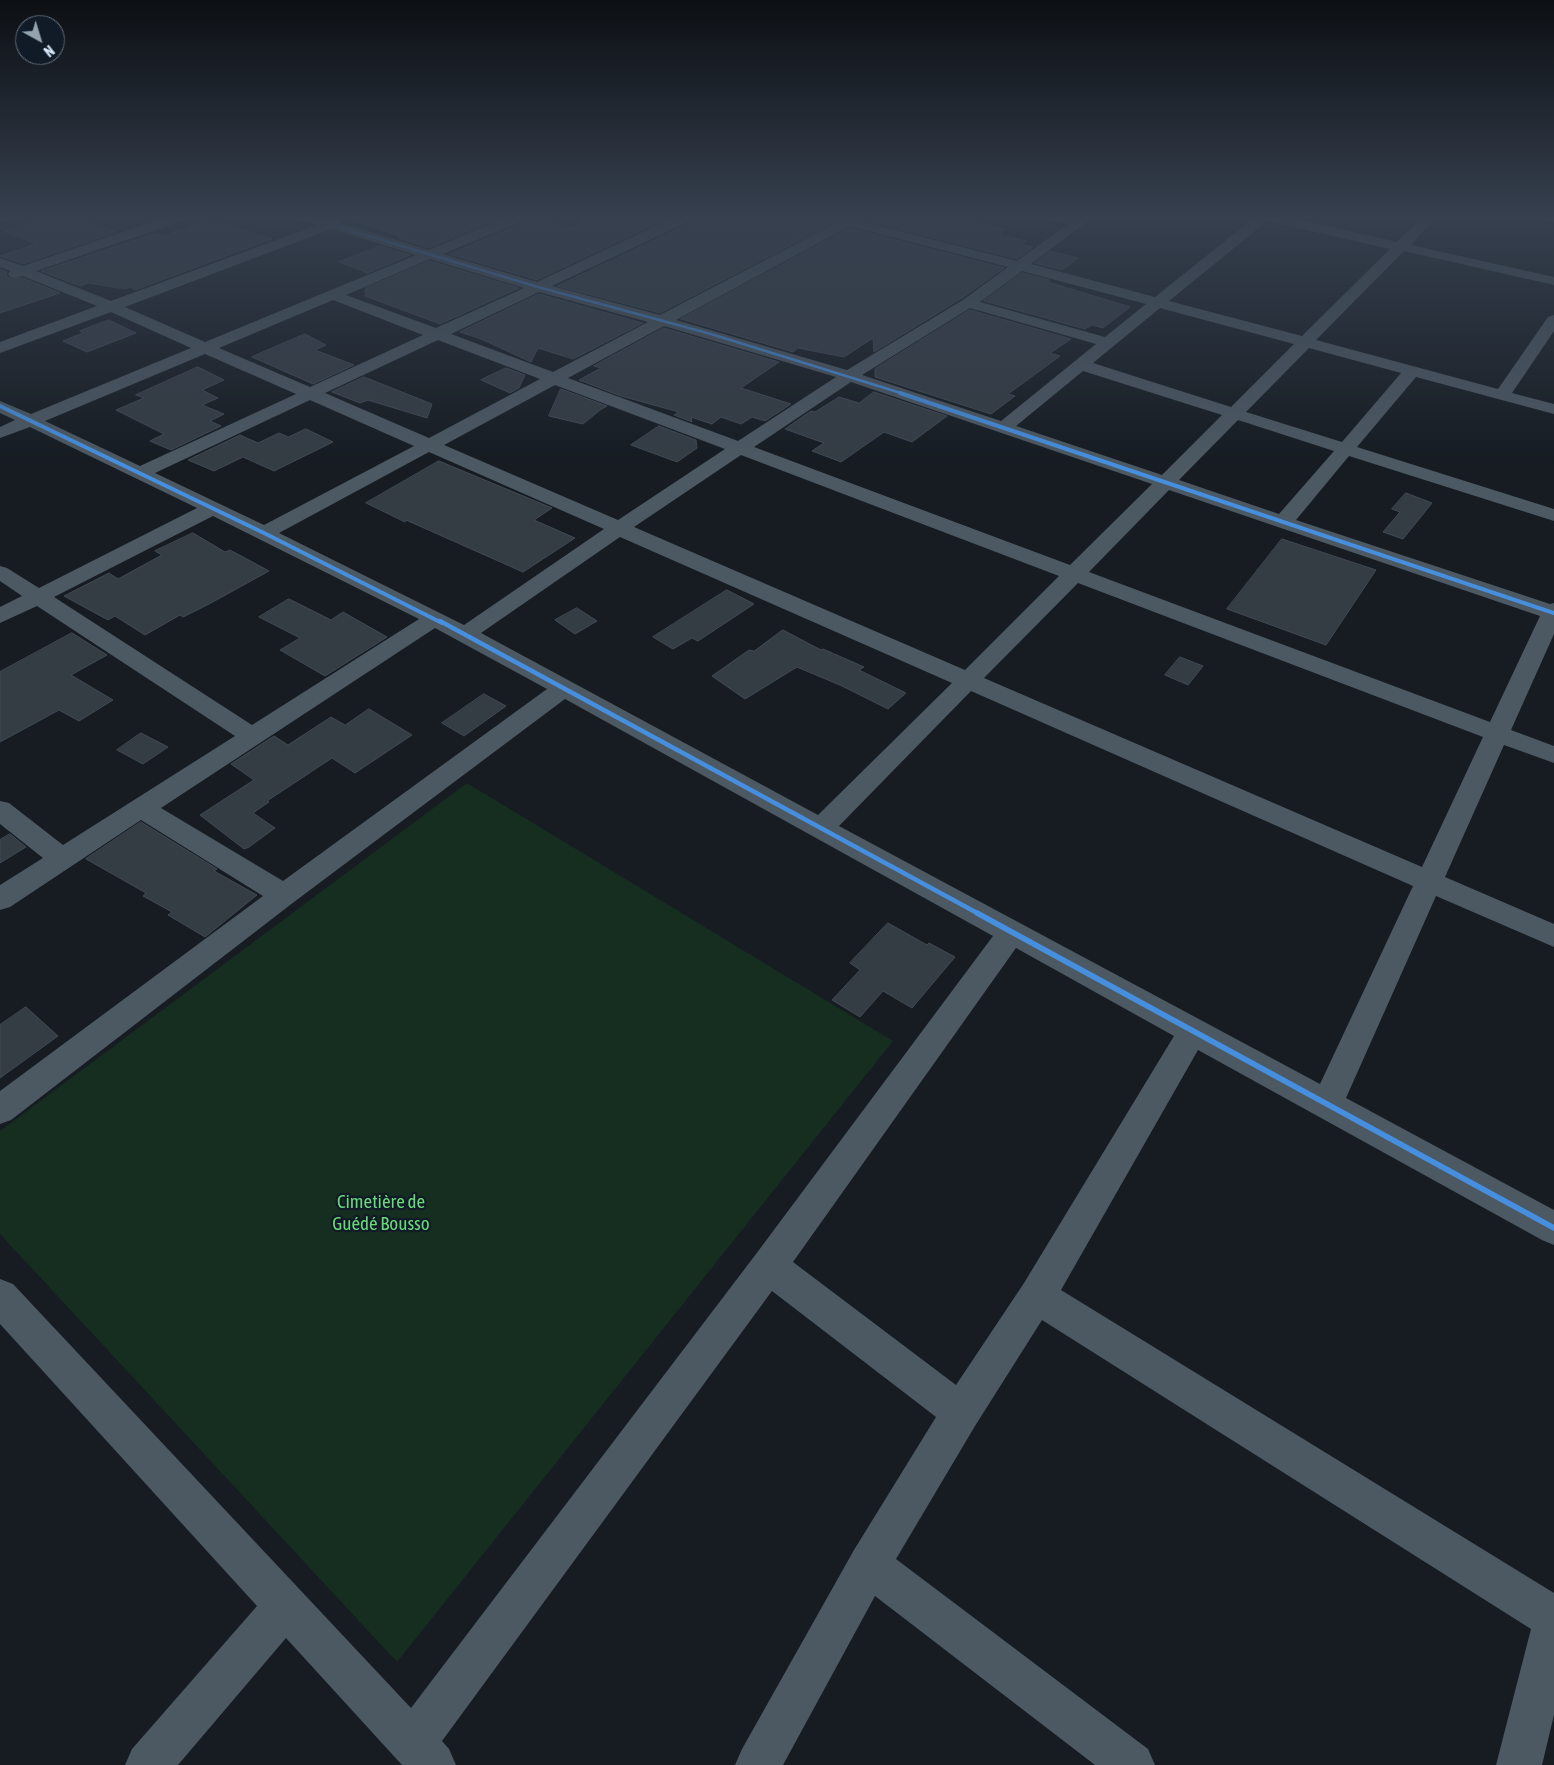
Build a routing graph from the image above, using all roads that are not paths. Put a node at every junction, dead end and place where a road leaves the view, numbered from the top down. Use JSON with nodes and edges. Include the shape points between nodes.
{"nodes":[{"id":1,"x":90,"y":297,"type":"edge"},
{"id":2,"x":135,"y":297,"type":"edge"},
{"id":3,"x":327,"y":297,"type":"edge"},
{"id":4,"x":339,"y":297,"type":"edge"},
{"id":5,"x":516,"y":297,"type":"edge"},
{"id":6,"x":577,"y":297,"type":"edge"},
{"id":7,"x":706,"y":297,"type":"edge"},
{"id":8,"x":976,"y":297,"type":"edge"},
{"id":9,"x":1140,"y":297,"type":"edge"},
{"id":10,"x":1164,"y":297,"type":"edge"},
{"id":11,"x":1351,"y":297,"type":"edge"},
{"id":12,"x":1158,"y":302,"type":"junction"},
{"id":13,"x":968,"y":303,"type":"junction"},
{"id":14,"x":112,"y":306,"type":"junction"},
{"id":15,"x":663,"y":320,"type":"junction"},
{"id":16,"x":1554,"y":320,"type":"edge"},
{"id":17,"x":438,"y":334,"type":"junction"},
{"id":18,"x":1306,"y":342,"type":"junction"},
{"id":19,"x":1109,"y":343,"type":"junction"},
{"id":20,"x":206,"y":347,"type":"junction"},
{"id":21,"x":0,"y":348,"type":"edge"},
{"id":22,"x":1081,"y":365,"type":"junction"},
{"id":23,"x":1412,"y":371,"type":"junction"},
{"id":24,"x":849,"y":376,"type":"junction"},
{"id":25,"x":554,"y":378,"type":"junction"},
{"id":26,"x":311,"y":393,"type":"junction"},
{"id":27,"x":1502,"y":396,"type":"junction"},
{"id":28,"x":0,"y":406,"type":"edge"},
{"id":29,"x":1554,"y":410,"type":"edge"},
{"id":30,"x":1235,"y":414,"type":"junction"},
{"id":31,"x":30,"y":420,"type":"junction"},
{"id":32,"x":1003,"y":428,"type":"junction"},
{"id":33,"x":0,"y":433,"type":"edge"},
{"id":34,"x":429,"y":445,"type":"junction"},
{"id":35,"x":740,"y":448,"type":"junction"},
{"id":36,"x":1346,"y":449,"type":"junction"},
{"id":37,"x":141,"y":474,"type":"junction"},
{"id":38,"x":1166,"y":483,"type":"junction"},
{"id":39,"x":212,"y":508,"type":"junction"},
{"id":40,"x":1554,"y":514,"type":"edge"},
{"id":41,"x":1282,"y":522,"type":"junction"},
{"id":42,"x":619,"y":528,"type":"junction"},
{"id":43,"x":264,"y":533,"type":"junction"},
{"id":44,"x":0,"y":572,"type":"edge"},
{"id":45,"x":1074,"y":574,"type":"junction"},
{"id":46,"x":38,"y":597,"type":"junction"},
{"id":47,"x":1554,"y":612,"type":"edge"},
{"id":48,"x":0,"y":616,"type":"edge"},
{"id":49,"x":434,"y":619,"type":"junction"},
{"id":50,"x":465,"y":634,"type":"junction"},
{"id":51,"x":969,"y":680,"type":"junction"},
{"id":52,"x":564,"y":688,"type":"junction"},
{"id":53,"x":1497,"y":734,"type":"junction"},
{"id":54,"x":252,"y":736,"type":"junction"},
{"id":55,"x":1554,"y":755,"type":"edge"},
{"id":56,"x":141,"y":808,"type":"junction"},
{"id":57,"x":0,"y":810,"type":"edge"},
{"id":58,"x":821,"y":828,"type":"junction"},
{"id":59,"x":62,"y":859,"type":"junction"},
{"id":60,"x":1429,"y":882,"type":"junction"},
{"id":61,"x":284,"y":895,"type":"junction"},
{"id":62,"x":0,"y":899,"type":"edge"},
{"id":63,"x":1012,"y":932,"type":"junction"},
{"id":64,"x":1554,"y":936,"type":"edge"},
{"id":65,"x":1193,"y":1031,"type":"junction"},
{"id":66,"x":1327,"y":1104,"type":"junction"},
{"id":67,"x":0,"y":1110,"type":"edge"},
{"id":68,"x":1554,"y":1228,"type":"edge"},
{"id":69,"x":769,"y":1266,"type":"junction"},
{"id":70,"x":1037,"y":1296,"type":"junction"},
{"id":71,"x":0,"y":1297,"type":"edge"},
{"id":72,"x":961,"y":1412,"type":"junction"},
{"id":73,"x":868,"y":1565,"type":"junction"},
{"id":74,"x":286,"y":1606,"type":"junction"},
{"id":75,"x":1554,"y":1618,"type":"edge"},
{"id":76,"x":1554,"y":1624,"type":"edge"},
{"id":77,"x":423,"y":1754,"type":"edge"},
{"id":78,"x":148,"y":1765,"type":"edge"},
{"id":79,"x":758,"y":1765,"type":"edge"},
{"id":80,"x":1132,"y":1765,"type":"edge"},
{"id":81,"x":1520,"y":1765,"type":"edge"}],
"edges":[{"from":1,"to":14,"type":"street"},
{"from":2,"to":14,"type":"street"},
{"from":3,"to":20,"type":"street"},
{"from":4,"to":17,"type":"street"},
{"from":5,"to":17,"type":"street"},
{"from":6,"to":15,"type":"street"},
{"from":7,"to":15,"type":"street"},
{"from":8,"to":13,"type":"street"},
{"from":9,"to":12,"type":"street"},
{"from":10,"to":12,"type":"street"},
{"from":11,"to":18,"type":"street"},
{"from":12,"to":18,"type":"street"},
{"from":12,"to":19,"type":"street"},
{"from":13,"to":19,"type":"street"},
{"from":13,"to":24,"type":"street"},
{"from":14,"to":20,"type":"street"},
{"from":14,"to":21,"type":"street"},
{"from":15,"to":24,"type":"street"},
{"from":15,"to":25,"type":"street"},
{"from":16,"to":27,"type":"street"},
{"from":17,"to":25,"type":"street"},
{"from":17,"to":26,"type":"street"},
{"from":18,"to":23,"type":"street"},
{"from":18,"to":30,"type":"street"},
{"from":19,"to":22,"type":"street"},
{"from":20,"to":26,"type":"street"},
{"from":20,"to":31,"type":"street"},
{"from":22,"to":30,"type":"street"},
{"from":22,"to":32,"type":"street"},
{"from":23,"to":27,"type":"street"},
{"from":23,"to":36,"type":"street"},
{"from":24,"to":32,"type":"street"},
{"from":24,"to":35,"type":"street"},
{"from":25,"to":34,"type":"street"},
{"from":25,"to":35,"type":"street"},
{"from":26,"to":34,"type":"street"},
{"from":26,"to":37,"type":"street"},
{"from":27,"to":29,"type":"street"},
{"from":28,"to":31,"type":"street"},
{"from":30,"to":36,"type":"street"},
{"from":30,"to":38,"type":"street"},
{"from":31,"to":33,"type":"street"},
{"from":31,"to":37,"type":"street"},
{"from":32,"to":38,"type":"street"},
{"from":34,"to":42,"type":"street"},
{"from":34,"to":43,"type":"street"},
{"from":35,"to":42,"type":"street"},
{"from":35,"to":45,"type":"street"},
{"from":36,"to":40,"type":"street"},
{"from":36,"to":41,"type":"street"},
{"from":37,"to":39,"type":"street"},
{"from":38,"to":41,"type":"street"},
{"from":38,"to":45,"type":"street"},
{"from":39,"to":43,"type":"street"},
{"from":39,"to":46,"type":"street"},
{"from":41,"to":47,"type":"street"},
{"from":42,"to":50,"type":"street"},
{"from":42,"to":51,"type":"street"},
{"from":43,"to":49,"type":"street"},
{"from":44,"to":46,"type":"street"},
{"from":45,"to":51,"type":"street"},
{"from":45,"to":53,"type":"street"},
{"from":46,"to":48,"type":"street"},
{"from":46,"to":54,"type":"street"},
{"from":47,"to":53,"type":"street"},
{"from":49,"to":50,"type":"street"},
{"from":49,"to":54,"type":"street"},
{"from":50,"to":52,"type":"street"},
{"from":51,"to":58,"type":"street"},
{"from":51,"to":60,"type":"street"},
{"from":52,"to":58,"type":"street"},
{"from":52,"to":61,"type":"street"},
{"from":53,"to":55,"type":"street"},
{"from":53,"to":60,"type":"street"},
{"from":54,"to":56,"type":"street"},
{"from":56,"to":59,"type":"street"},
{"from":56,"to":61,"type":"street"},
{"from":57,"to":59,"type":"street"},
{"from":58,"to":63,"type":"street"},
{"from":59,"to":62,"type":"street"},
{"from":60,"to":64,"type":"street"},
{"from":60,"to":66,"type":"street"},
{"from":61,"to":67,"type":"street"},
{"from":63,"to":65,"type":"street"},
{"from":63,"to":69,"type":"street"},
{"from":65,"to":66,"type":"street"},
{"from":65,"to":70,"type":"street"},
{"from":66,"to":68,"type":"street"},
{"from":69,"to":72,"type":"street"},
{"from":69,"to":77,"type":"street"},
{"from":70,"to":72,"type":"street"},
{"from":70,"to":75,"type":"street"},
{"from":71,"to":74,"type":"street"},
{"from":72,"to":73,"type":"street"},
{"from":73,"to":79,"type":"street"},
{"from":73,"to":80,"type":"street"},
{"from":74,"to":77,"type":"street"},
{"from":74,"to":78,"type":"street"},
{"from":76,"to":81,"type":"street"}]}
